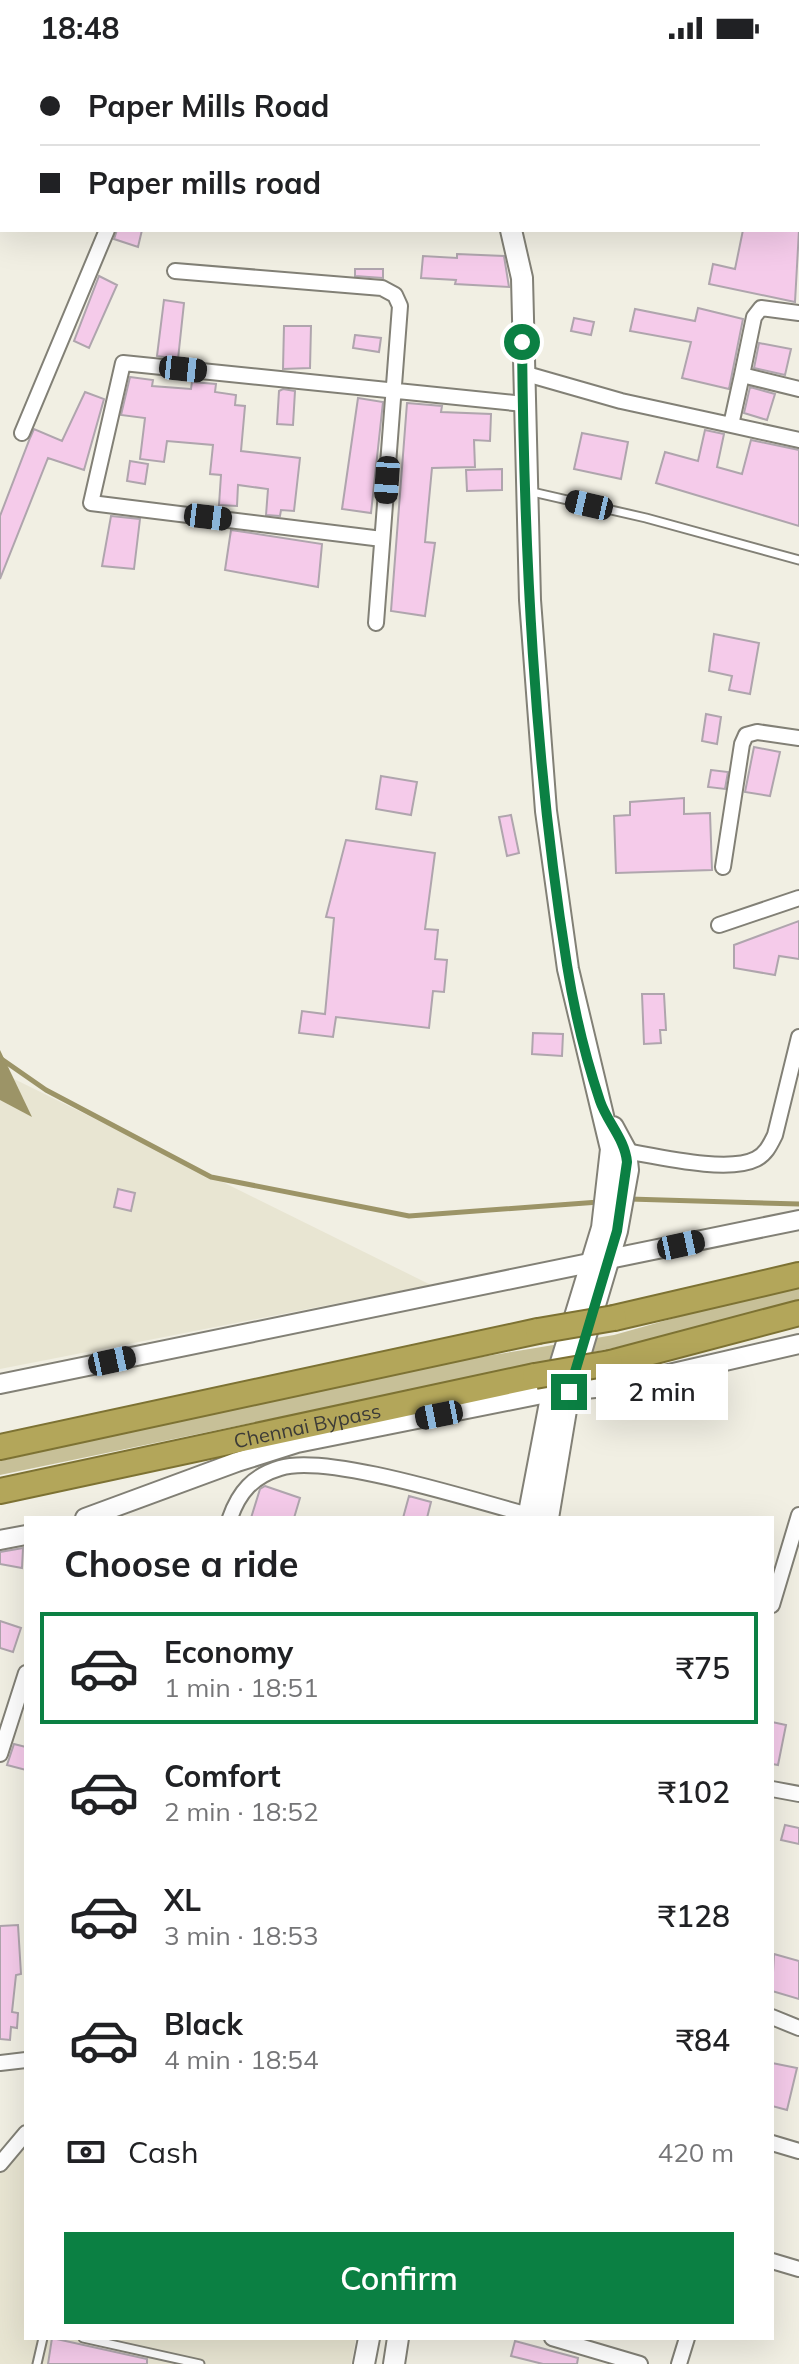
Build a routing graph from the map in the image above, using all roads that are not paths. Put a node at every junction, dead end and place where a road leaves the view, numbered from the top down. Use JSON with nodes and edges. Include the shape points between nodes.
{"nodes":[{"id":1,"x":106,"y":232,"type":"edge"},
{"id":2,"x":511,"y":232,"type":"edge"},
{"id":3,"x":175,"y":271,"type":"dead end"},
{"id":4,"x":799,"y":313,"type":"edge"},
{"id":5,"x":523,"y":373,"type":"junction"},
{"id":6,"x":742,"y":375,"type":"junction"},
{"id":7,"x":799,"y":389,"type":"edge"},
{"id":8,"x":393,"y":390,"type":"junction"},
{"id":9,"x":524,"y":404,"type":"junction"},
{"id":10,"x":731,"y":425,"type":"junction"},
{"id":11,"x":22,"y":433,"type":"dead end"},
{"id":12,"x":799,"y":440,"type":"edge"},
{"id":13,"x":526,"y":490,"type":"junction"},
{"id":14,"x":382,"y":539,"type":"junction"},
{"id":15,"x":799,"y":560,"type":"edge"},
{"id":16,"x":376,"y":623,"type":"dead end"},
{"id":17,"x":799,"y":738,"type":"edge"},
{"id":18,"x":723,"y":867,"type":"dead end"},
{"id":19,"x":799,"y":898,"type":"edge"},
{"id":20,"x":719,"y":925,"type":"dead end"},
{"id":21,"x":799,"y":1037,"type":"edge"},
{"id":22,"x":619,"y":1158,"type":"junction"},
{"id":23,"x":799,"y":1220,"type":"edge"},
{"id":24,"x":607,"y":1260,"type":"junction"},
{"id":25,"x":793,"y":1276,"type":"edge"},
{"id":26,"x":799,"y":1313,"type":"edge"},
{"id":27,"x":799,"y":1344,"type":"edge"},
{"id":28,"x":0,"y":1384,"type":"edge"},
{"id":29,"x":552,"y":1387,"type":"junction"},
{"id":30,"x":2,"y":1445,"type":"edge"},
{"id":31,"x":0,"y":1491,"type":"edge"},
{"id":32,"x":799,"y":1515,"type":"edge"},
{"id":33,"x":90,"y":1516,"type":"edge"},
{"id":34,"x":231,"y":1516,"type":"edge"},
{"id":35,"x":531,"y":1516,"type":"edge"},
{"id":36,"x":535,"y":1516,"type":"edge"},
{"id":37,"x":535,"y":1516,"type":"edge"},
{"id":38,"x":24,"y":1535,"type":"edge"},
{"id":39,"x":0,"y":1540,"type":"edge"},
{"id":40,"x":774,"y":1598,"type":"edge"},
{"id":41,"x":24,"y":1679,"type":"edge"},
{"id":42,"x":0,"y":1754,"type":"edge"},
{"id":43,"x":774,"y":1789,"type":"edge"},
{"id":44,"x":799,"y":1794,"type":"edge"},
{"id":45,"x":774,"y":2018,"type":"edge"},
{"id":46,"x":799,"y":2028,"type":"edge"},
{"id":47,"x":24,"y":2060,"type":"edge"},
{"id":48,"x":0,"y":2063,"type":"edge"},
{"id":49,"x":24,"y":2135,"type":"edge"},
{"id":50,"x":774,"y":2144,"type":"edge"},
{"id":51,"x":799,"y":2151,"type":"edge"},
{"id":52,"x":0,"y":2164,"type":"edge"},
{"id":53,"x":774,"y":2262,"type":"edge"},
{"id":54,"x":799,"y":2269,"type":"edge"},
{"id":55,"x":43,"y":2340,"type":"edge"},
{"id":56,"x":92,"y":2340,"type":"edge"},
{"id":57,"x":369,"y":2340,"type":"edge"},
{"id":58,"x":398,"y":2340,"type":"edge"},
{"id":59,"x":559,"y":2340,"type":"edge"},
{"id":60,"x":686,"y":2340,"type":"edge"},
{"id":61,"x":37,"y":2364,"type":"edge"},
{"id":62,"x":200,"y":2364,"type":"edge"},
{"id":63,"x":364,"y":2364,"type":"edge"},
{"id":64,"x":394,"y":2364,"type":"edge"},
{"id":65,"x":640,"y":2364,"type":"edge"},
{"id":66,"x":679,"y":2364,"type":"edge"}],
"edges":[{"from":1,"to":11,"type":"street"},
{"from":2,"to":5,"type":"main road","via":[[522,278]]},
{"from":3,"to":8,"type":"street","via":[[382,288],[395,295],[400,306]]},
{"from":4,"to":6,"type":"street","via":[[761,308],[754,317]]},
{"from":5,"to":9,"type":"main road"},
{"from":5,"to":10,"type":"street"},
{"from":6,"to":7,"type":"street"},
{"from":6,"to":10,"type":"street"},
{"from":8,"to":9,"type":"street"},
{"from":8,"to":14,"type":"street"},
{"from":8,"to":14,"type":"street","via":[[123,363],[91,503]]},
{"from":9,"to":13,"type":"main road"},
{"from":10,"to":12,"type":"street"},
{"from":13,"to":15,"type":"lane"},
{"from":13,"to":22,"type":"main road","via":[[546,811],[568,969]]},
{"from":14,"to":16,"type":"street"},
{"from":17,"to":18,"type":"street","via":[[746,735]]},
{"from":19,"to":20,"type":"street"},
{"from":21,"to":22,"type":"street","via":[[775,1135],[757,1159],[724,1165]]},
{"from":22,"to":24,"type":"main road"},
{"from":23,"to":24,"type":"street"},
{"from":24,"to":28,"type":"street"},
{"from":24,"to":29,"type":"main road"},
{"from":25,"to":30,"type":"highway","bridge":true},
{"from":26,"to":29,"type":"highway","name":"Chennai Bypass","bridge":true,"via":[[610,1363]]},
{"from":27,"to":29,"type":"street","via":[[617,1386]]},
{"from":29,"to":31,"type":"highway","name":"Chennai Bypass"},
{"from":29,"to":33,"type":"street","via":[[297,1443]]},
{"from":29,"to":36,"type":"main road"},
{"from":29,"to":37,"type":"main road","via":[[557,1446]]},
{"from":32,"to":40,"type":"street"},
{"from":34,"to":35,"type":"street","via":[[244,1489],[283,1466],[361,1472]]},
{"from":38,"to":39,"type":"street"},
{"from":41,"to":42,"type":"street"},
{"from":43,"to":44,"type":"street"},
{"from":45,"to":46,"type":"street"},
{"from":47,"to":48,"type":"street"},
{"from":49,"to":52,"type":"street"},
{"from":50,"to":51,"type":"street"},
{"from":53,"to":54,"type":"street"},
{"from":55,"to":61,"type":"lane"},
{"from":56,"to":62,"type":"lane"},
{"from":57,"to":63,"type":"main road"},
{"from":58,"to":64,"type":"main road"},
{"from":59,"to":65,"type":"street"},
{"from":60,"to":66,"type":"street"}]}
